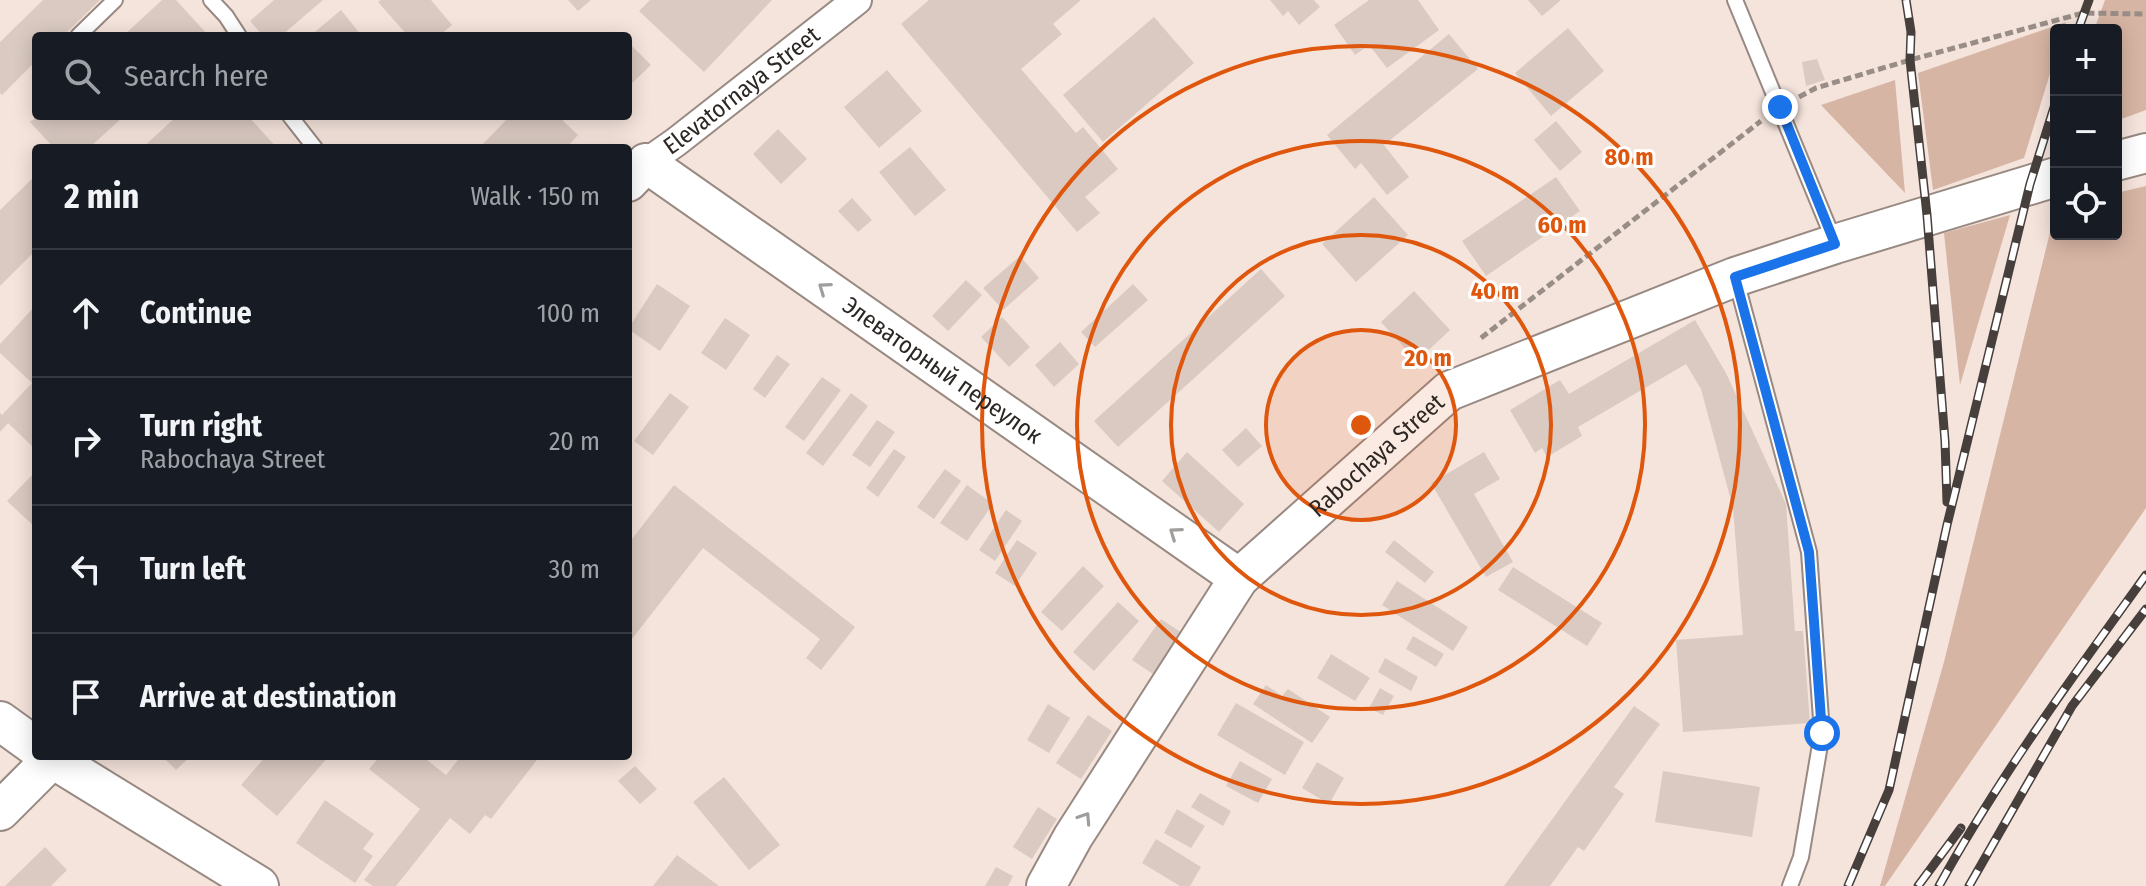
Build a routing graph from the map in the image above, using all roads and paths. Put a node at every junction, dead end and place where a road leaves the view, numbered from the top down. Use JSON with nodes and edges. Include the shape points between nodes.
{"nodes":[{"id":1,"x":115,"y":0,"type":"edge"},
{"id":2,"x":211,"y":0,"type":"edge"},
{"id":3,"x":857,"y":0,"type":"edge"},
{"id":4,"x":1735,"y":0,"type":"edge"},
{"id":5,"x":2146,"y":14,"type":"edge"},
{"id":6,"x":82,"y":32,"type":"edge"},
{"id":7,"x":236,"y":32,"type":"edge"},
{"id":8,"x":1780,"y":107,"type":"junction"},
{"id":9,"x":293,"y":120,"type":"edge"},
{"id":10,"x":312,"y":144,"type":"edge"},
{"id":11,"x":2146,"y":153,"type":"edge"},
{"id":12,"x":2122,"y":159,"type":"edge"},
{"id":13,"x":637,"y":172,"type":"edge"},
{"id":14,"x":2050,"y":179,"type":"edge"},
{"id":15,"x":1835,"y":244,"type":"junction"},
{"id":16,"x":1735,"y":277,"type":"junction"},
{"id":17,"x":1480,"y":339,"type":"dead end"},
{"id":18,"x":1239,"y":578,"type":"junction"},
{"id":19,"x":0,"y":721,"type":"edge"},
{"id":20,"x":32,"y":743,"type":"edge"},
{"id":21,"x":43,"y":760,"type":"edge"},
{"id":22,"x":58,"y":760,"type":"edge"},
{"id":23,"x":0,"y":811,"type":"edge"},
{"id":24,"x":259,"y":886,"type":"edge"},
{"id":25,"x":1046,"y":886,"type":"edge"},
{"id":26,"x":1790,"y":886,"type":"edge"}],
"edges":[{"from":1,"to":6,"type":"lane"},
{"from":2,"to":7,"type":"lane"},
{"from":3,"to":13,"type":"street","name":"Elevatornaya Street"},
{"from":4,"to":8,"type":"lane"},
{"from":5,"to":8,"type":"path","via":[[2083,13],[1816,88]]},
{"from":8,"to":15,"type":"lane"},
{"from":8,"to":17,"type":"path"},
{"from":9,"to":10,"type":"lane"},
{"from":11,"to":12,"type":"street"},
{"from":18,"to":13,"type":"street","name":"Элеваторный переулок","one_way":true},
{"from":14,"to":15,"type":"street","name":"Rabochaya Street"},
{"from":15,"to":16,"type":"street","name":"Rabochaya Street"},
{"from":16,"to":18,"type":"street","name":"Rabochaya Street","via":[[1449,391]]},
{"from":16,"to":26,"type":"lane","via":[[1809,552],[1822,733],[1801,857]]},
{"from":25,"to":18,"type":"street","name":"Rabochaya Street","one_way":true},
{"from":19,"to":20,"type":"street"},
{"from":21,"to":23,"type":"street"},
{"from":22,"to":24,"type":"street"}]}
